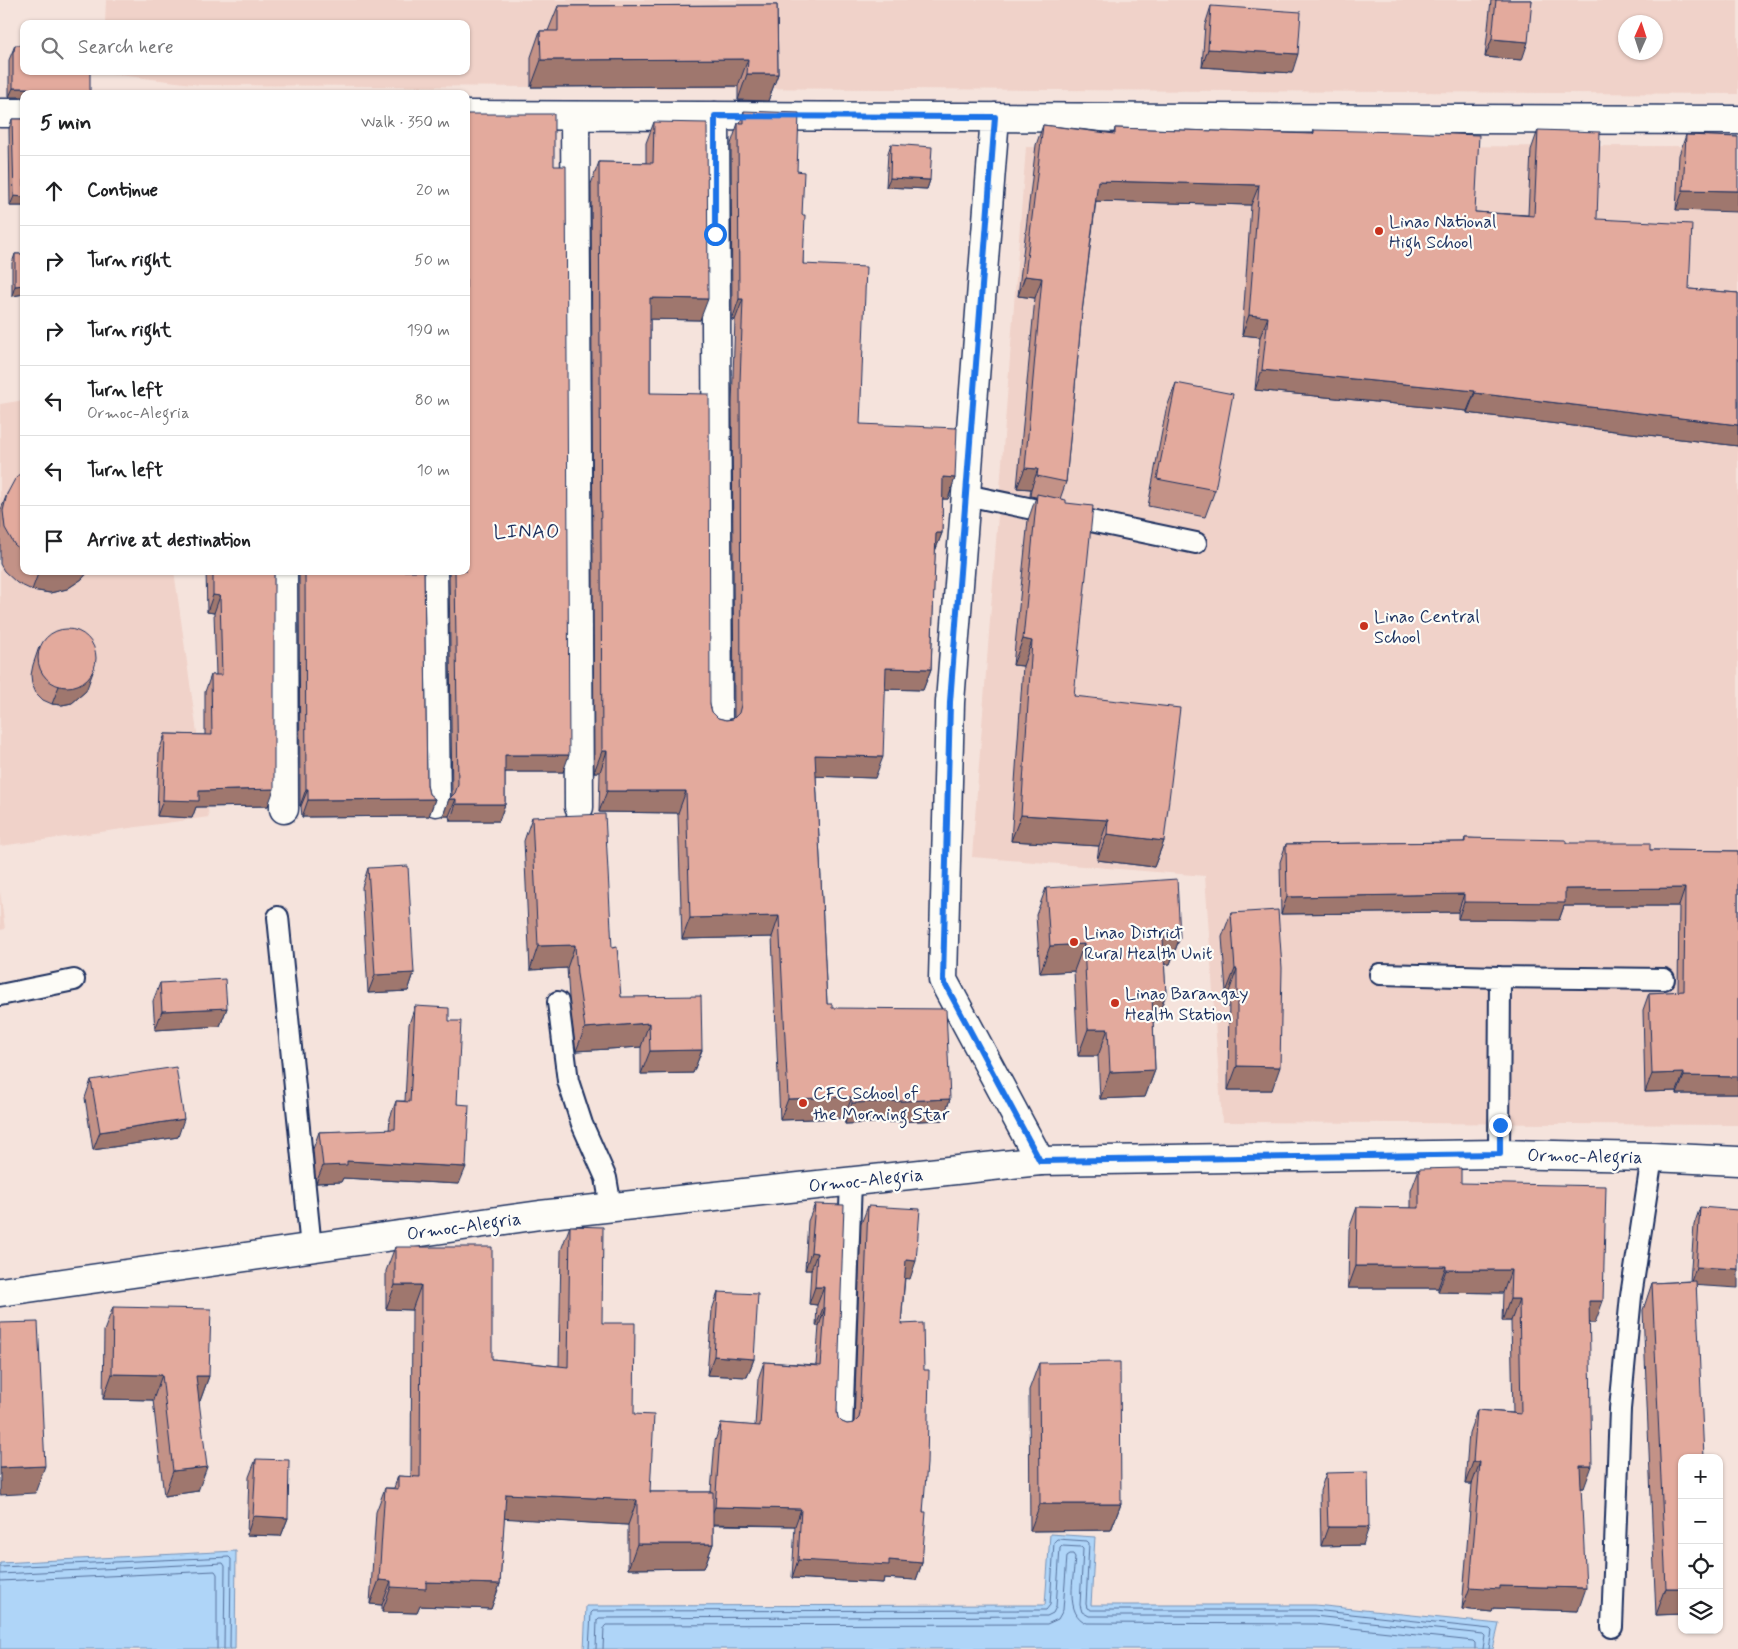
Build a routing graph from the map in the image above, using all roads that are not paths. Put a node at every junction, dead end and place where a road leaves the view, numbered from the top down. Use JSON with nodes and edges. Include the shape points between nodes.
{"nodes":[{"id":1,"x":0,"y":113,"type":"edge"},
{"id":2,"x":20,"y":113,"type":"edge"},
{"id":3,"x":470,"y":115,"type":"edge"},
{"id":4,"x":575,"y":116,"type":"junction"},
{"id":5,"x":715,"y":116,"type":"junction"},
{"id":6,"x":995,"y":117,"type":"junction"},
{"id":7,"x":1738,"y":120,"type":"edge"},
{"id":8,"x":966,"y":495,"type":"junction"},
{"id":9,"x":1196,"y":543,"type":"dead end"},
{"id":10,"x":283,"y":575,"type":"edge"},
{"id":11,"x":433,"y":575,"type":"edge"},
{"id":12,"x":718,"y":726,"type":"edge"},
{"id":13,"x":436,"y":802,"type":"dead end"},
{"id":14,"x":580,"y":807,"type":"dead end"},
{"id":15,"x":284,"y":809,"type":"dead end"},
{"id":16,"x":278,"y":917,"type":"dead end"},
{"id":17,"x":1380,"y":974,"type":"dead end"},
{"id":18,"x":1500,"y":977,"type":"junction"},
{"id":19,"x":1664,"y":979,"type":"dead end"},
{"id":20,"x":74,"y":980,"type":"dead end"},
{"id":21,"x":0,"y":995,"type":"edge"},
{"id":22,"x":558,"y":1002,"type":"dead end"},
{"id":23,"x":1500,"y":1154,"type":"junction"},
{"id":24,"x":1652,"y":1157,"type":"junction"},
{"id":25,"x":1040,"y":1161,"type":"junction"},
{"id":26,"x":1738,"y":1161,"type":"edge"},
{"id":27,"x":851,"y":1181,"type":"junction"},
{"id":28,"x":610,"y":1207,"type":"junction"},
{"id":29,"x":311,"y":1248,"type":"junction"},
{"id":30,"x":0,"y":1292,"type":"edge"},
{"id":31,"x":842,"y":1430,"type":"edge"},
{"id":32,"x":1612,"y":1627,"type":"dead end"}],
"edges":[{"from":1,"to":2,"type":"street"},
{"from":3,"to":4,"type":"street"},
{"from":4,"to":5,"type":"street"},
{"from":4,"to":14,"type":"street"},
{"from":5,"to":6,"type":"street"},
{"from":5,"to":12,"type":"street"},
{"from":6,"to":7,"type":"street"},
{"from":6,"to":8,"type":"street"},
{"from":8,"to":9,"type":"lane"},
{"from":8,"to":25,"type":"street","via":[[950,702],[943,980]]},
{"from":10,"to":15,"type":"street"},
{"from":11,"to":13,"type":"street"},
{"from":16,"to":29,"type":"lane"},
{"from":17,"to":18,"type":"lane"},
{"from":18,"to":19,"type":"lane"},
{"from":18,"to":23,"type":"lane"},
{"from":20,"to":21,"type":"lane"},
{"from":22,"to":28,"type":"lane","via":[[568,1081],[582,1124],[606,1178]]},
{"from":23,"to":24,"type":"street","name":"Ormoc-Alegria"},
{"from":23,"to":25,"type":"street","name":"Ormoc-Alegria"},
{"from":24,"to":26,"type":"street","name":"Ormoc-Alegria"},
{"from":24,"to":32,"type":"lane","via":[[1631,1296],[1620,1409]]},
{"from":25,"to":27,"type":"street","name":"Ormoc-Alegria"},
{"from":27,"to":28,"type":"street","name":"Ormoc-Alegria"},
{"from":27,"to":31,"type":"lane"},
{"from":28,"to":29,"type":"street","name":"Ormoc-Alegria"},
{"from":29,"to":30,"type":"street","name":"Ormoc-Alegria"}]}
